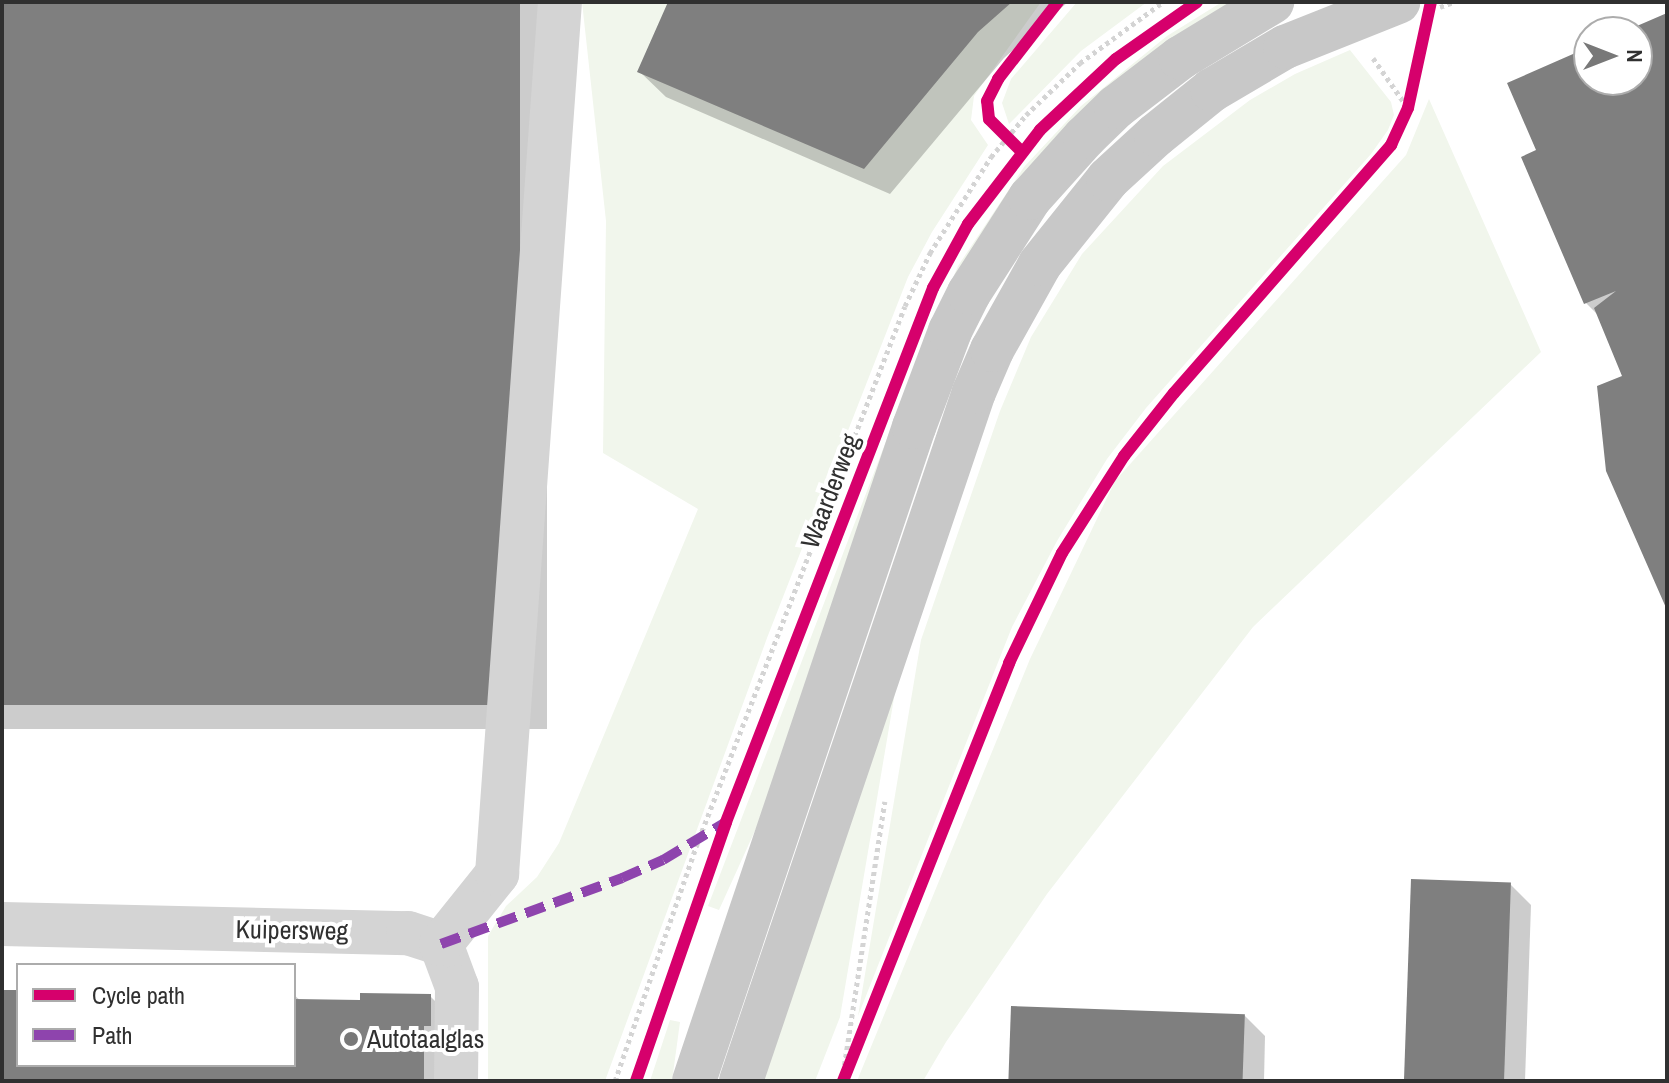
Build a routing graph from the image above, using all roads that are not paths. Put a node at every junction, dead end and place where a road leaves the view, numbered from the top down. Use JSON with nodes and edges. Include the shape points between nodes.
{"nodes":[{"id":1,"x":560,"y":2,"type":"edge"},
{"id":2,"x":1272,"y":2,"type":"edge"},
{"id":3,"x":1413,"y":10,"type":"edge"},
{"id":4,"x":2,"y":924,"type":"edge"},
{"id":5,"x":441,"y":944,"type":"junction"},
{"id":6,"x":456,"y":1081,"type":"edge"},
{"id":7,"x":694,"y":1081,"type":"edge"},
{"id":8,"x":741,"y":1081,"type":"edge"}],
"edges":[{"from":1,"to":5,"type":"street","via":[[497,874]]},
{"from":2,"to":7,"type":"main road","via":[[1180,58],[1116,107],[1023,208],[969,293],[914,427]]},
{"from":3,"to":8,"type":"main road","via":[[1349,38],[1258,61],[1212,90],[1087,202],[1040,264],[974,392]]},
{"from":4,"to":5,"type":"street","name":"Kuipersweg","via":[[408,933]]},
{"from":5,"to":6,"type":"street","via":[[457,987]]}]}
